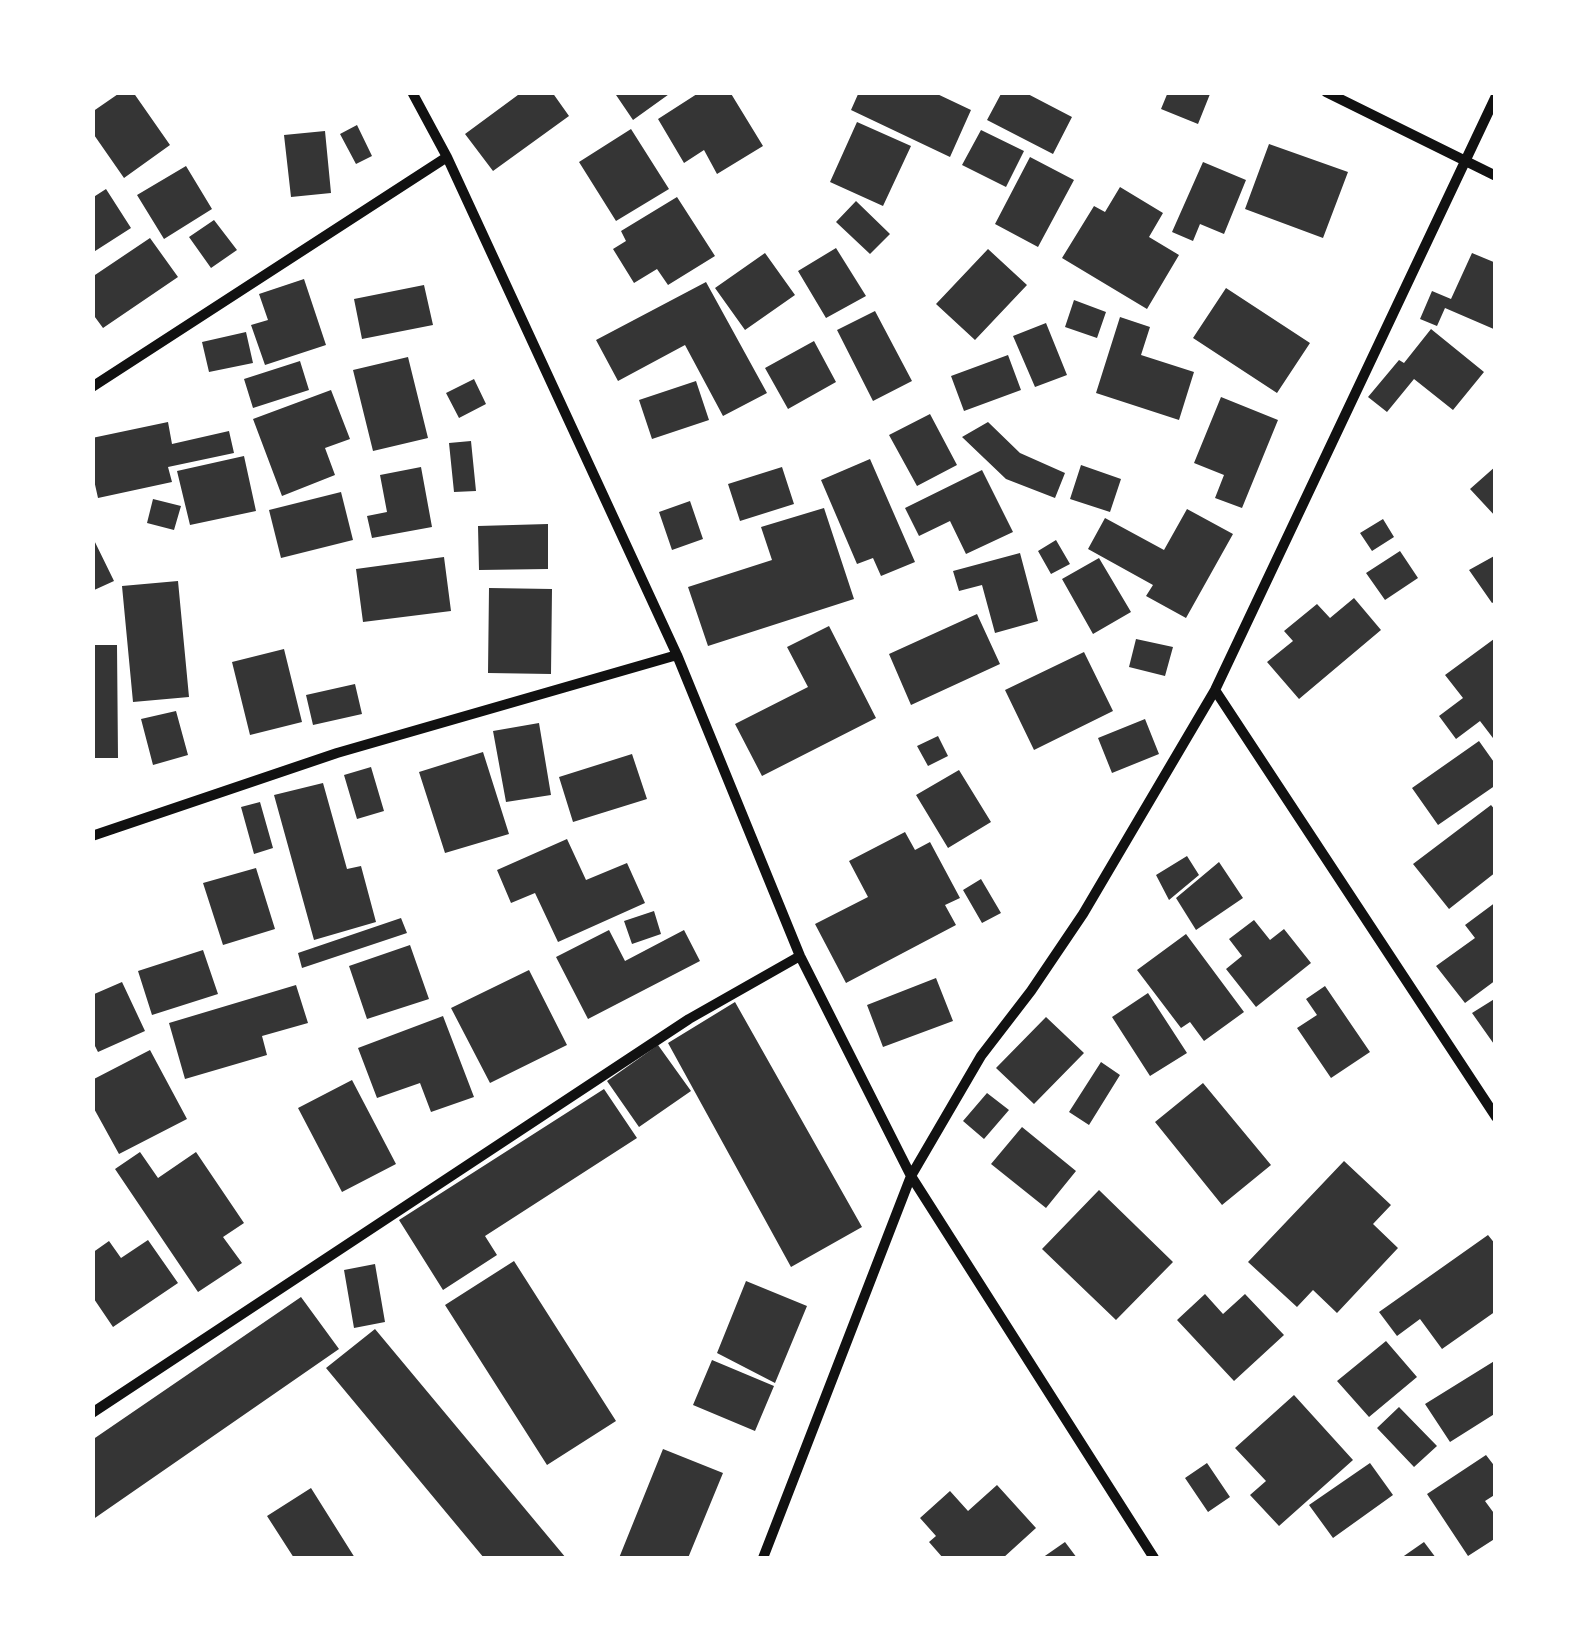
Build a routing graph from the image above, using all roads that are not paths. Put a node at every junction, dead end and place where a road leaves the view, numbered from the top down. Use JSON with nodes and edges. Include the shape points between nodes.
{"nodes":[{"id":1,"x":412,"y":92,"type":"edge"},
{"id":2,"x":1326,"y":92,"type":"edge"},
{"id":3,"x":1496,"y":96,"type":"edge"},
{"id":4,"x":447,"y":156,"type":"junction"},
{"id":5,"x":1463,"y":160,"type":"junction"},
{"id":6,"x":1496,"y":176,"type":"edge"},
{"id":7,"x":92,"y":387,"type":"edge"},
{"id":8,"x":678,"y":654,"type":"junction"},
{"id":9,"x":1215,"y":690,"type":"junction"},
{"id":10,"x":92,"y":836,"type":"edge"},
{"id":11,"x":800,"y":956,"type":"junction"},
{"id":12,"x":1496,"y":1117,"type":"edge"},
{"id":13,"x":912,"y":1176,"type":"junction"},
{"id":14,"x":92,"y":1413,"type":"edge"},
{"id":15,"x":763,"y":1558,"type":"edge"},
{"id":16,"x":1154,"y":1558,"type":"edge"}],
"edges":[{"from":1,"to":4,"type":"street"},
{"from":2,"to":5,"type":"street"},
{"from":3,"to":5,"type":"street"},
{"from":4,"to":7,"type":"street"},
{"from":4,"to":8,"type":"street"},
{"from":5,"to":6,"type":"street"},
{"from":5,"to":9,"type":"street"},
{"from":8,"to":10,"type":"street","via":[[338,753]]},
{"from":8,"to":11,"type":"street"},
{"from":9,"to":12,"type":"street"},
{"from":9,"to":13,"type":"street","via":[[1084,914],[980,1056]]},
{"from":11,"to":13,"type":"street"},
{"from":11,"to":14,"type":"street","via":[[689,1018]]},
{"from":13,"to":15,"type":"street"},
{"from":13,"to":16,"type":"street"}]}
